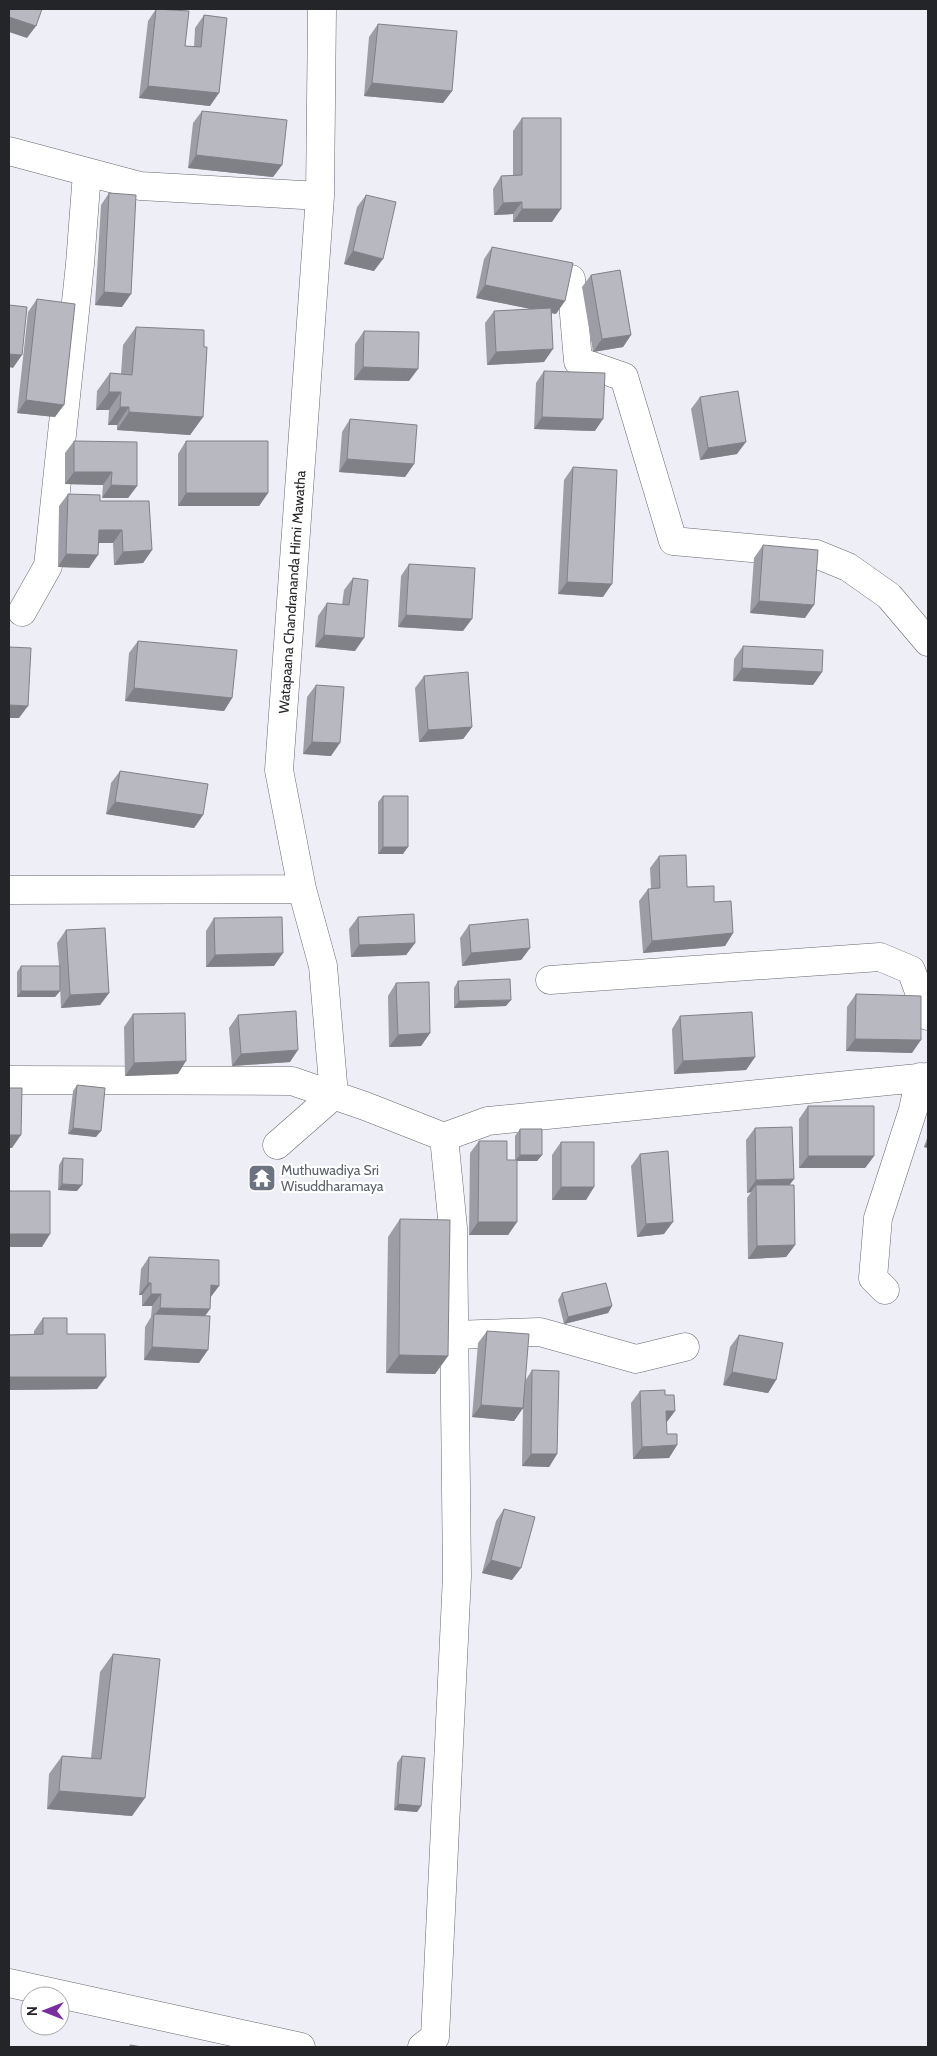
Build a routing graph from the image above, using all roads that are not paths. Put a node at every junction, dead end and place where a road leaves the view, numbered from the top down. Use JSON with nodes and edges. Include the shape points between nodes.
{"nodes":[{"id":1,"x":322,"y":9,"type":"edge"},
{"id":2,"x":9,"y":151,"type":"edge"},
{"id":3,"x":87,"y":172,"type":"junction"},
{"id":4,"x":320,"y":196,"type":"junction"},
{"id":5,"x":571,"y":279,"type":"edge"},
{"id":6,"x":22,"y":612,"type":"dead end"},
{"id":7,"x":928,"y":642,"type":"edge"},
{"id":8,"x":302,"y":889,"type":"junction"},
{"id":9,"x":9,"y":890,"type":"edge"},
{"id":10,"x":550,"y":980,"type":"dead end"},
{"id":11,"x":928,"y":1016,"type":"edge"},
{"id":12,"x":924,"y":1077,"type":"edge"},
{"id":13,"x":9,"y":1080,"type":"edge"},
{"id":14,"x":334,"y":1095,"type":"junction"},
{"id":15,"x":444,"y":1137,"type":"junction"},
{"id":16,"x":277,"y":1145,"type":"dead end"},
{"id":17,"x":885,"y":1290,"type":"dead end"},
{"id":18,"x":454,"y":1335,"type":"junction"},
{"id":19,"x":685,"y":1347,"type":"dead end"},
{"id":20,"x":9,"y":1983,"type":"edge"},
{"id":21,"x":301,"y":2047,"type":"edge"},
{"id":22,"x":422,"y":2047,"type":"edge"}],
"edges":[{"from":1,"to":4,"type":"street","name":"Watapaana Chandrananda Himi Mawatha"},
{"from":2,"to":3,"type":"street"},
{"from":3,"to":4,"type":"street","via":[[140,186]]},
{"from":3,"to":6,"type":"street","via":[[48,566]]},
{"from":4,"to":8,"type":"street","name":"Watapaana Chandrananda Himi Mawatha","via":[[279,770]]},
{"from":5,"to":7,"type":"street","via":[[578,361],[624,378],[673,541],[816,554],[848,567],[889,596]]},
{"from":8,"to":9,"type":"street"},
{"from":8,"to":14,"type":"street","name":"Watapaana Chandrananda Himi Mawatha","via":[[323,966]]},
{"from":10,"to":11,"type":"street","via":[[880,957],[911,970]]},
{"from":12,"to":15,"type":"street","via":[[488,1121]]},
{"from":12,"to":17,"type":"street","via":[[878,1218],[872,1278]]},
{"from":13,"to":14,"type":"street","via":[[292,1080]]},
{"from":14,"to":15,"type":"street"},
{"from":14,"to":16,"type":"street"},
{"from":15,"to":18,"type":"street","via":[[453,1228]]},
{"from":18,"to":19,"type":"street","via":[[540,1332],[636,1359]]},
{"from":18,"to":22,"type":"street","via":[[457,1576],[435,2037]]},
{"from":20,"to":21,"type":"street"}]}
